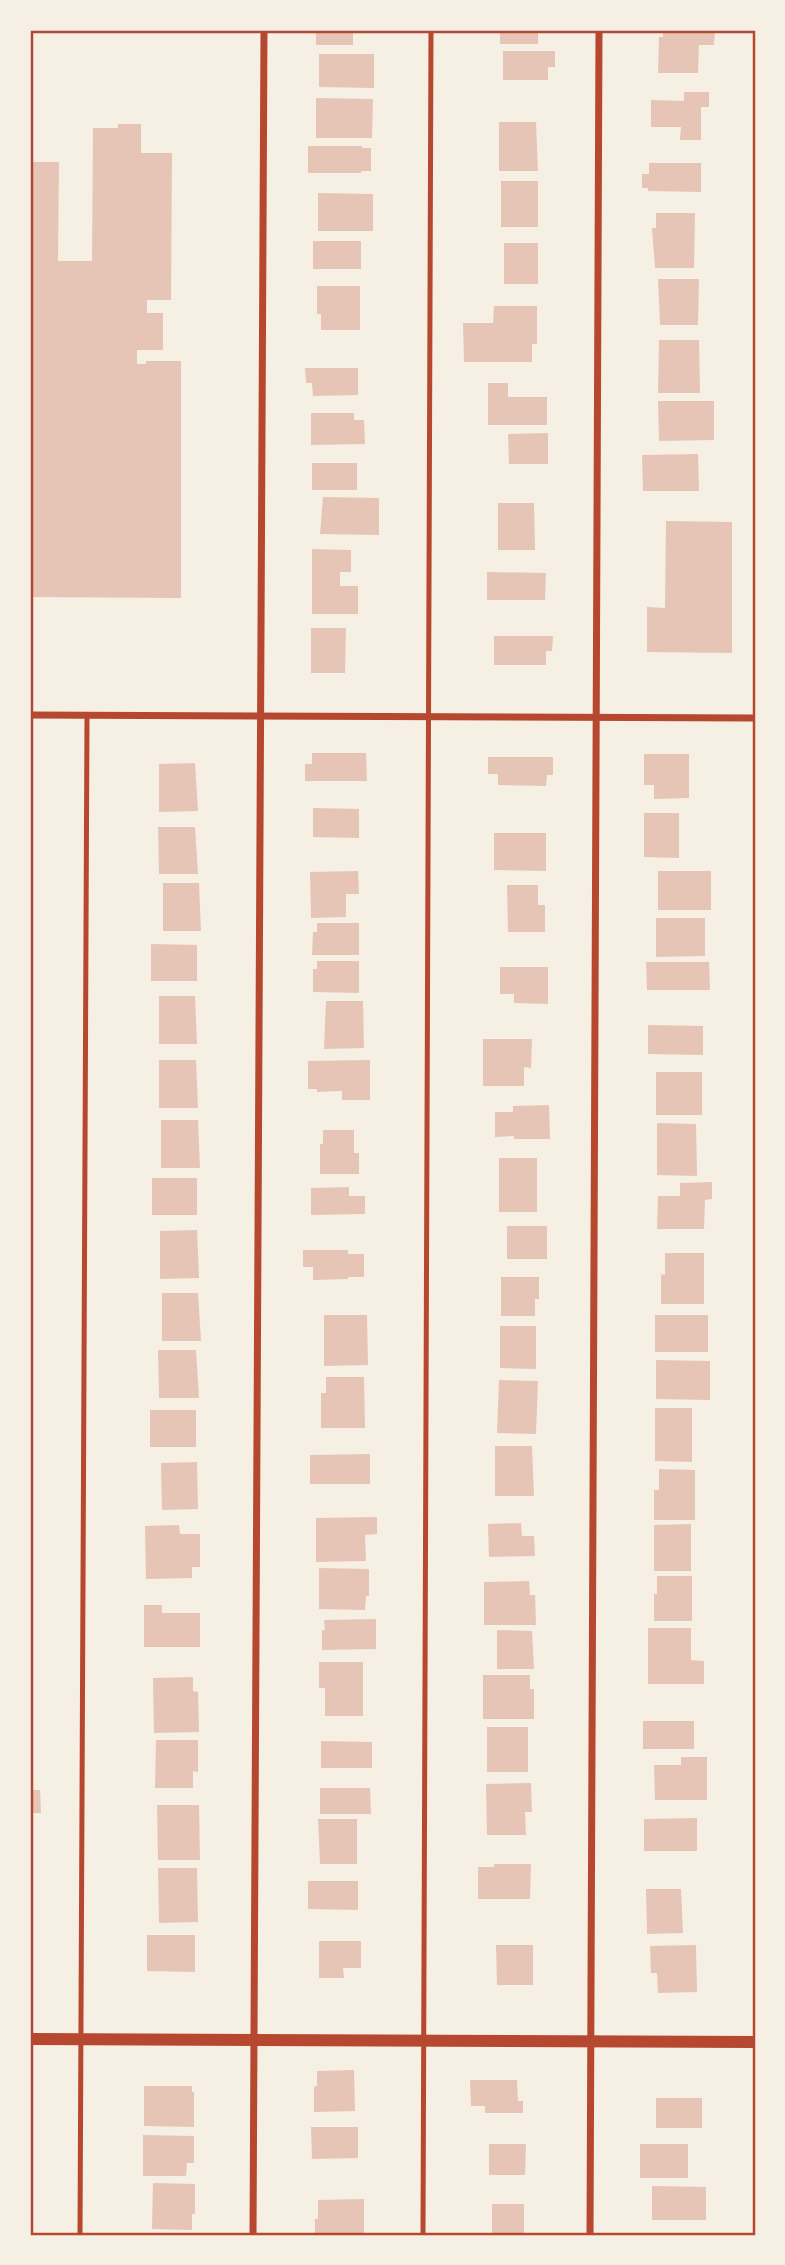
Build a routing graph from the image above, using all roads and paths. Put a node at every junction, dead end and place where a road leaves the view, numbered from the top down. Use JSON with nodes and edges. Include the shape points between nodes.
{"nodes":[{"id":1,"x":264,"y":30,"type":"edge"},
{"id":2,"x":431,"y":30,"type":"edge"},
{"id":3,"x":599,"y":30,"type":"edge"},
{"id":4,"x":30,"y":715,"type":"edge"},
{"id":5,"x":87,"y":716,"type":"junction"},
{"id":6,"x":260,"y":717,"type":"junction"},
{"id":7,"x":429,"y":717,"type":"junction"},
{"id":8,"x":596,"y":717,"type":"junction"},
{"id":9,"x":755,"y":718,"type":"edge"},
{"id":10,"x":30,"y":2039,"type":"edge"},
{"id":11,"x":81,"y":2039,"type":"junction"},
{"id":12,"x":253,"y":2040,"type":"junction"},
{"id":13,"x":422,"y":2040,"type":"junction"},
{"id":14,"x":590,"y":2040,"type":"junction"},
{"id":15,"x":755,"y":2042,"type":"edge"},
{"id":16,"x":80,"y":2235,"type":"edge"},
{"id":17,"x":253,"y":2235,"type":"edge"},
{"id":18,"x":423,"y":2235,"type":"edge"},
{"id":19,"x":590,"y":2235,"type":"edge"}],
"edges":[{"from":1,"to":6,"type":"street"},
{"from":2,"to":7,"type":"lane"},
{"from":3,"to":8,"type":"street"},
{"from":4,"to":5,"type":"street"},
{"from":5,"to":6,"type":"street"},
{"from":5,"to":11,"type":"lane"},
{"from":6,"to":7,"type":"street"},
{"from":6,"to":12,"type":"street"},
{"from":7,"to":8,"type":"street"},
{"from":7,"to":13,"type":"lane"},
{"from":8,"to":9,"type":"street"},
{"from":8,"to":14,"type":"street"},
{"from":10,"to":11,"type":"street"},
{"from":11,"to":12,"type":"street"},
{"from":11,"to":16,"type":"lane"},
{"from":12,"to":13,"type":"street"},
{"from":12,"to":17,"type":"street"},
{"from":13,"to":14,"type":"street"},
{"from":13,"to":18,"type":"lane"},
{"from":14,"to":15,"type":"street"},
{"from":14,"to":19,"type":"street"}]}
